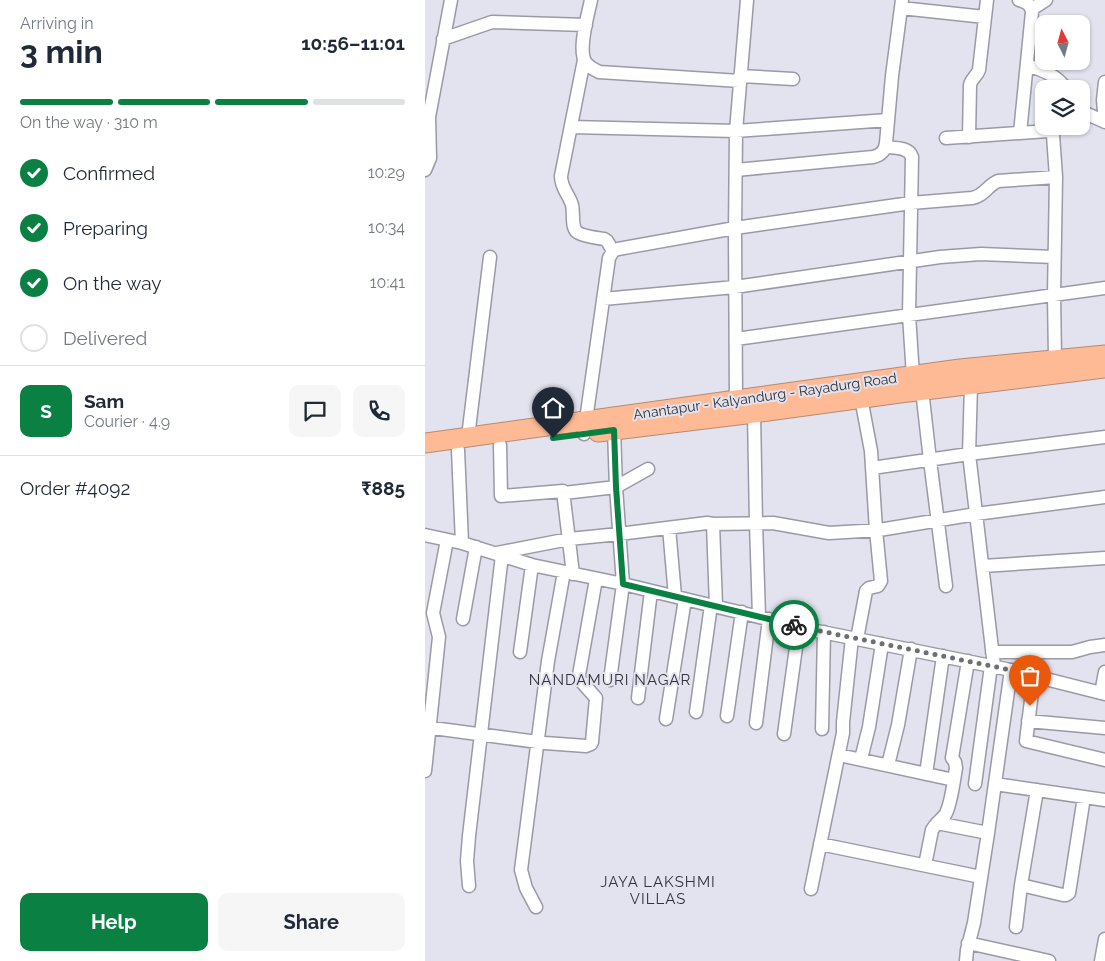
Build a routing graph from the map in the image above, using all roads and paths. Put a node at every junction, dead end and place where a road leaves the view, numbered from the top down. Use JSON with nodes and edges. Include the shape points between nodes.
{"nodes":[{"id":1,"x":451,"y":0,"type":"edge"},
{"id":2,"x":591,"y":0,"type":"edge"},
{"id":3,"x":747,"y":0,"type":"edge"},
{"id":4,"x":987,"y":0,"type":"edge"},
{"id":5,"x":1019,"y":0,"type":"edge"},
{"id":6,"x":1046,"y":0,"type":"edge"},
{"id":7,"x":901,"y":4,"type":"edge"},
{"id":8,"x":1032,"y":8,"type":"junction"},
{"id":9,"x":985,"y":17,"type":"junction"},
{"id":10,"x":586,"y":25,"type":"junction"},
{"id":11,"x":443,"y":39,"type":"junction"},
{"id":12,"x":584,"y":60,"type":"junction"},
{"id":13,"x":1027,"y":65,"type":"junction"},
{"id":14,"x":740,"y":78,"type":"junction"},
{"id":15,"x":793,"y":79,"type":"dead end"},
{"id":16,"x":1058,"y":80,"type":"edge"},
{"id":17,"x":1105,"y":82,"type":"edge"},
{"id":18,"x":1090,"y":116,"type":"edge"},
{"id":19,"x":888,"y":120,"type":"junction"},
{"id":20,"x":1105,"y":122,"type":"edge"},
{"id":21,"x":571,"y":128,"type":"junction"},
{"id":22,"x":736,"y":131,"type":"junction"},
{"id":23,"x":1020,"y":133,"type":"junction"},
{"id":24,"x":969,"y":137,"type":"junction"},
{"id":25,"x":946,"y":138,"type":"dead end"},
{"id":26,"x":885,"y":146,"type":"junction"},
{"id":27,"x":425,"y":170,"type":"edge"},
{"id":28,"x":736,"y":170,"type":"junction"},
{"id":29,"x":1056,"y":177,"type":"junction"},
{"id":30,"x":911,"y":203,"type":"junction"},
{"id":31,"x":735,"y":228,"type":"junction"},
{"id":32,"x":613,"y":251,"type":"junction"},
{"id":33,"x":490,"y":257,"type":"dead end"},
{"id":34,"x":1054,"y":257,"type":"junction"},
{"id":35,"x":911,"y":261,"type":"junction"},
{"id":36,"x":735,"y":287,"type":"junction"},
{"id":37,"x":1105,"y":288,"type":"edge"},
{"id":38,"x":1054,"y":295,"type":"junction"},
{"id":39,"x":603,"y":299,"type":"junction"},
{"id":40,"x":909,"y":315,"type":"junction"},
{"id":41,"x":736,"y":338,"type":"junction"},
{"id":42,"x":1105,"y":355,"type":"edge"},
{"id":43,"x":1055,"y":359,"type":"junction"},
{"id":44,"x":1105,"y":368,"type":"edge"},
{"id":45,"x":918,"y":383,"type":"junction"},
{"id":46,"x":971,"y":385,"type":"junction"},
{"id":47,"x":861,"y":398,"type":"junction"},
{"id":48,"x":736,"y":400,"type":"junction"},
{"id":49,"x":754,"y":413,"type":"junction"},
{"id":50,"x":585,"y":428,"type":"junction"},
{"id":51,"x":614,"y":430,"type":"junction"},
{"id":52,"x":1105,"y":437,"type":"edge"},
{"id":53,"x":425,"y":444,"type":"edge"},
{"id":54,"x":463,"y":444,"type":"junction"},
{"id":55,"x":500,"y":445,"type":"junction"},
{"id":56,"x":425,"y":454,"type":"edge"},
{"id":57,"x":969,"y":454,"type":"junction"},
{"id":58,"x":930,"y":460,"type":"junction"},
{"id":59,"x":872,"y":468,"type":"junction"},
{"id":60,"x":649,"y":469,"type":"dead end"},
{"id":61,"x":616,"y":487,"type":"junction"},
{"id":62,"x":564,"y":493,"type":"junction"},
{"id":63,"x":1105,"y":497,"type":"edge"},
{"id":64,"x":977,"y":514,"type":"junction"},
{"id":65,"x":938,"y":520,"type":"junction"},
{"id":66,"x":756,"y":523,"type":"junction"},
{"id":67,"x":713,"y":524,"type":"junction"},
{"id":68,"x":669,"y":528,"type":"junction"},
{"id":69,"x":876,"y":530,"type":"junction"},
{"id":70,"x":619,"y":534,"type":"junction"},
{"id":71,"x":425,"y":535,"type":"edge"},
{"id":72,"x":569,"y":539,"type":"junction"},
{"id":73,"x":447,"y":540,"type":"junction"},
{"id":74,"x":462,"y":543,"type":"junction"},
{"id":75,"x":476,"y":547,"type":"junction"},
{"id":76,"x":498,"y":554,"type":"junction"},
{"id":77,"x":1105,"y":558,"type":"edge"},
{"id":78,"x":532,"y":565,"type":"junction"},
{"id":79,"x":983,"y":566,"type":"junction"},
{"id":80,"x":568,"y":573,"type":"junction"},
{"id":81,"x":596,"y":578,"type":"junction"},
{"id":82,"x":623,"y":584,"type":"junction"},
{"id":83,"x":946,"y":586,"type":"dead end"},
{"id":84,"x":651,"y":591,"type":"junction"},
{"id":85,"x":680,"y":598,"type":"junction"},
{"id":86,"x":714,"y":606,"type":"junction"},
{"id":87,"x":742,"y":612,"type":"junction"},
{"id":88,"x":764,"y":618,"type":"junction"},
{"id":89,"x":463,"y":619,"type":"dead end"},
{"id":90,"x":799,"y":626,"type":"junction"},
{"id":91,"x":825,"y":632,"type":"junction"},
{"id":92,"x":855,"y":638,"type":"junction"},
{"id":93,"x":882,"y":644,"type":"junction"},
{"id":94,"x":1105,"y":646,"type":"edge"},
{"id":95,"x":911,"y":650,"type":"junction"},
{"id":96,"x":520,"y":652,"type":"dead end"},
{"id":97,"x":992,"y":652,"type":"junction"},
{"id":98,"x":943,"y":656,"type":"junction"},
{"id":99,"x":968,"y":661,"type":"junction"},
{"id":100,"x":993,"y":666,"type":"junction"},
{"id":101,"x":1011,"y":670,"type":"junction"},
{"id":102,"x":1105,"y":672,"type":"edge"},
{"id":103,"x":1034,"y":676,"type":"junction"},
{"id":104,"x":610,"y":680,"type":"dead end"},
{"id":105,"x":1103,"y":694,"type":"edge"},
{"id":106,"x":638,"y":698,"type":"dead end"},
{"id":107,"x":696,"y":712,"type":"dead end"},
{"id":108,"x":727,"y":716,"type":"dead end"},
{"id":109,"x":667,"y":719,"type":"dead end"},
{"id":110,"x":1028,"y":721,"type":"junction"},
{"id":111,"x":756,"y":723,"type":"dead end"},
{"id":112,"x":427,"y":728,"type":"edge"},
{"id":113,"x":822,"y":728,"type":"dead end"},
{"id":114,"x":1105,"y":728,"type":"edge"},
{"id":115,"x":480,"y":734,"type":"junction"},
{"id":116,"x":784,"y":734,"type":"dead end"},
{"id":117,"x":537,"y":742,"type":"junction"},
{"id":118,"x":839,"y":755,"type":"junction"},
{"id":119,"x":861,"y":760,"type":"junction"},
{"id":120,"x":1105,"y":760,"type":"edge"},
{"id":121,"x":888,"y":766,"type":"junction"},
{"id":122,"x":425,"y":771,"type":"edge"},
{"id":123,"x":926,"y":774,"type":"junction"},
{"id":124,"x":953,"y":780,"type":"junction"},
{"id":125,"x":975,"y":784,"type":"dead end"},
{"id":126,"x":995,"y":784,"type":"junction"},
{"id":127,"x":1037,"y":790,"type":"junction"},
{"id":128,"x":1085,"y":797,"type":"junction"},
{"id":129,"x":1105,"y":800,"type":"edge"},
{"id":130,"x":937,"y":823,"type":"junction"},
{"id":131,"x":988,"y":833,"type":"junction"},
{"id":132,"x":820,"y":844,"type":"junction"},
{"id":133,"x":925,"y":865,"type":"junction"},
{"id":134,"x":981,"y":877,"type":"junction"},
{"id":135,"x":1021,"y":885,"type":"junction"},
{"id":136,"x":469,"y":886,"type":"dead end"},
{"id":137,"x":811,"y":889,"type":"dead end"},
{"id":138,"x":536,"y":907,"type":"dead end"},
{"id":139,"x":1016,"y":927,"type":"dead end"},
{"id":140,"x":1105,"y":939,"type":"edge"},
{"id":141,"x":968,"y":943,"type":"junction"},
{"id":142,"x":1042,"y":960,"type":"edge"},
{"id":143,"x":966,"y":961,"type":"edge"},
{"id":144,"x":1101,"y":961,"type":"edge"}],
"edges":[{"from":1,"to":11,"type":"street"},
{"from":2,"to":10,"type":"street"},
{"from":3,"to":14,"type":"street"},
{"from":4,"to":9,"type":"street"},
{"from":5,"to":8,"type":"street"},
{"from":6,"to":8,"type":"street"},
{"from":7,"to":9,"type":"street"},
{"from":7,"to":19,"type":"street"},
{"from":8,"to":13,"type":"street"},
{"from":9,"to":24,"type":"street","via":[[979,70],[970,85]]},
{"from":10,"to":11,"type":"street","via":[[492,22]]},
{"from":10,"to":12,"type":"street","via":[[581,47]]},
{"from":11,"to":27,"type":"street","via":[[429,117],[430,158]]},
{"from":12,"to":14,"type":"street","via":[[599,72]]},
{"from":12,"to":21,"type":"street"},
{"from":13,"to":16,"type":"street"},
{"from":13,"to":23,"type":"street"},
{"from":14,"to":15,"type":"street"},
{"from":14,"to":22,"type":"street"},
{"from":17,"to":20,"type":"street"},
{"from":18,"to":20,"type":"street"},
{"from":19,"to":22,"type":"street"},
{"from":19,"to":26,"type":"street"},
{"from":21,"to":22,"type":"street"},
{"from":21,"to":32,"type":"street","via":[[561,181],[572,206],[576,231],[604,239]]},
{"from":22,"to":28,"type":"street"},
{"from":23,"to":24,"type":"street"},
{"from":23,"to":29,"type":"street","via":[[1052,133]]},
{"from":24,"to":25,"type":"street"},
{"from":26,"to":28,"type":"street","via":[[882,153],[873,157]]},
{"from":26,"to":30,"type":"street","via":[[907,150],[911,154]]},
{"from":28,"to":31,"type":"street"},
{"from":29,"to":30,"type":"street","via":[[998,180],[977,197]]},
{"from":29,"to":34,"type":"street"},
{"from":30,"to":31,"type":"street"},
{"from":30,"to":35,"type":"street"},
{"from":31,"to":32,"type":"street"},
{"from":31,"to":36,"type":"street"},
{"from":32,"to":39,"type":"street"},
{"from":33,"to":54,"type":"street"},
{"from":34,"to":35,"type":"street","via":[[981,254]]},
{"from":34,"to":38,"type":"street"},
{"from":35,"to":36,"type":"street"},
{"from":35,"to":40,"type":"street"},
{"from":36,"to":39,"type":"street"},
{"from":36,"to":41,"type":"street"},
{"from":37,"to":38,"type":"street"},
{"from":38,"to":40,"type":"street"},
{"from":38,"to":43,"type":"street"},
{"from":39,"to":50,"type":"street"},
{"from":40,"to":41,"type":"street"},
{"from":40,"to":45,"type":"street"},
{"from":41,"to":48,"type":"street"},
{"from":42,"to":43,"type":"highway","name":"Anantapur - Kalyandurg - Rayadurg Road"},
{"from":43,"to":45,"type":"highway","name":"Anantapur - Kalyandurg - Rayadurg Road","via":[[960,369]]},
{"from":44,"to":46,"type":"highway","name":"Anantapur - Kalyandurg - Rayadurg Road"},
{"from":45,"to":46,"type":"highway","name":"Anantapur - Kalyandurg - Rayadurg Road"},
{"from":45,"to":47,"type":"highway","name":"Anantapur - Kalyandurg - Rayadurg Road"},
{"from":45,"to":48,"type":"highway","name":"Anantapur - Kalyandurg - Rayadurg Road"},
{"from":45,"to":58,"type":"street"},
{"from":46,"to":57,"type":"street"},
{"from":47,"to":49,"type":"highway","name":"Anantapur - Kalyandurg - Rayadurg Road"},
{"from":47,"to":59,"type":"street"},
{"from":48,"to":50,"type":"highway","name":"Anantapur - Kalyandurg - Rayadurg Road"},
{"from":49,"to":51,"type":"highway","name":"Anantapur - Kalyandurg - Rayadurg Road"},
{"from":49,"to":66,"type":"street"},
{"from":50,"to":51,"type":"highway","name":"Anantapur - Kalyandurg - Rayadurg Road"},
{"from":50,"to":54,"type":"highway","name":"Anantapur - Kalyandurg - Rayadurg Road"},
{"from":50,"to":55,"type":"highway","name":"Anantapur - Kalyandurg - Rayadurg Road"},
{"from":51,"to":61,"type":"street"},
{"from":52,"to":57,"type":"street"},
{"from":53,"to":54,"type":"highway","name":"Anantapur - Kalyandurg - Rayadurg Road"},
{"from":54,"to":55,"type":"highway","name":"Anantapur - Kalyandurg - Rayadurg Road"},
{"from":54,"to":56,"type":"highway","name":"Anantapur - Kalyandurg - Rayadurg Road"},
{"from":54,"to":74,"type":"street"},
{"from":55,"to":62,"type":"street","via":[[501,496]]},
{"from":57,"to":58,"type":"street"},
{"from":57,"to":64,"type":"street"},
{"from":58,"to":59,"type":"street"},
{"from":58,"to":65,"type":"street"},
{"from":59,"to":69,"type":"street"},
{"from":60,"to":61,"type":"street"},
{"from":61,"to":62,"type":"street"},
{"from":61,"to":70,"type":"street"},
{"from":62,"to":72,"type":"street"},
{"from":63,"to":64,"type":"street"},
{"from":64,"to":65,"type":"street"},
{"from":64,"to":79,"type":"street"},
{"from":65,"to":69,"type":"street"},
{"from":65,"to":83,"type":"street"},
{"from":66,"to":67,"type":"street"},
{"from":66,"to":69,"type":"street","via":[[829,533]]},
{"from":66,"to":88,"type":"street"},
{"from":67,"to":68,"type":"street"},
{"from":67,"to":86,"type":"street"},
{"from":68,"to":70,"type":"street"},
{"from":68,"to":85,"type":"street"},
{"from":69,"to":92,"type":"street","via":[[881,580],[879,586],[866,591]]},
{"from":70,"to":72,"type":"street"},
{"from":70,"to":82,"type":"street"},
{"from":71,"to":73,"type":"street"},
{"from":72,"to":76,"type":"street"},
{"from":72,"to":80,"type":"street"},
{"from":73,"to":74,"type":"street"},
{"from":73,"to":112,"type":"street","via":[[433,613],[439,637]]},
{"from":74,"to":75,"type":"street"},
{"from":75,"to":76,"type":"street"},
{"from":75,"to":89,"type":"street"},
{"from":76,"to":78,"type":"street"},
{"from":76,"to":115,"type":"street"},
{"from":77,"to":79,"type":"street"},
{"from":78,"to":80,"type":"street"},
{"from":78,"to":96,"type":"street"},
{"from":79,"to":97,"type":"street"},
{"from":80,"to":81,"type":"street"},
{"from":80,"to":117,"type":"street","via":[[548,661]]},
{"from":81,"to":82,"type":"street"},
{"from":81,"to":117,"type":"street","via":[[579,675],[596,698],[592,742],[587,746]]},
{"from":82,"to":84,"type":"street"},
{"from":82,"to":104,"type":"street"},
{"from":84,"to":85,"type":"street"},
{"from":84,"to":106,"type":"street"},
{"from":85,"to":86,"type":"street"},
{"from":85,"to":109,"type":"street"},
{"from":86,"to":87,"type":"street"},
{"from":86,"to":107,"type":"street"},
{"from":87,"to":88,"type":"street"},
{"from":87,"to":108,"type":"street"},
{"from":88,"to":90,"type":"street"},
{"from":88,"to":111,"type":"street"},
{"from":90,"to":91,"type":"street"},
{"from":90,"to":116,"type":"street"},
{"from":91,"to":92,"type":"street"},
{"from":91,"to":113,"type":"street"},
{"from":92,"to":93,"type":"street"},
{"from":92,"to":118,"type":"street"},
{"from":93,"to":95,"type":"street"},
{"from":93,"to":119,"type":"street"},
{"from":94,"to":97,"type":"street","via":[[1072,652]]},
{"from":95,"to":98,"type":"street"},
{"from":95,"to":121,"type":"street"},
{"from":97,"to":100,"type":"street"},
{"from":98,"to":99,"type":"street"},
{"from":98,"to":123,"type":"street"},
{"from":99,"to":100,"type":"street"},
{"from":99,"to":124,"type":"street","via":[[953,758],[956,768]]},
{"from":100,"to":101,"type":"street"},
{"from":100,"to":125,"type":"street"},
{"from":101,"to":103,"type":"street"},
{"from":101,"to":126,"type":"street"},
{"from":102,"to":105,"type":"street"},
{"from":103,"to":105,"type":"street"},
{"from":103,"to":110,"type":"street"},
{"from":110,"to":114,"type":"street"},
{"from":110,"to":120,"type":"street","via":[[1026,741]]},
{"from":112,"to":115,"type":"street"},
{"from":112,"to":122,"type":"street"},
{"from":115,"to":117,"type":"street"},
{"from":115,"to":136,"type":"street","via":[[467,860]]},
{"from":117,"to":138,"type":"street","via":[[521,870],[525,888]]},
{"from":118,"to":119,"type":"street"},
{"from":118,"to":132,"type":"street"},
{"from":119,"to":121,"type":"street"},
{"from":121,"to":123,"type":"street"},
{"from":123,"to":124,"type":"street"},
{"from":124,"to":130,"type":"street","via":[[947,811]]},
{"from":126,"to":127,"type":"street"},
{"from":126,"to":131,"type":"street"},
{"from":127,"to":128,"type":"street"},
{"from":127,"to":135,"type":"street"},
{"from":128,"to":129,"type":"street"},
{"from":128,"to":135,"type":"street","via":[[1069,893],[1063,895]]},
{"from":130,"to":131,"type":"street"},
{"from":130,"to":133,"type":"street","via":[[932,830]]},
{"from":131,"to":134,"type":"street"},
{"from":132,"to":133,"type":"street"},
{"from":132,"to":137,"type":"street"},
{"from":133,"to":134,"type":"street"},
{"from":134,"to":141,"type":"street"},
{"from":135,"to":139,"type":"street"},
{"from":140,"to":144,"type":"street"},
{"from":141,"to":142,"type":"street"},
{"from":141,"to":143,"type":"street"}]}
